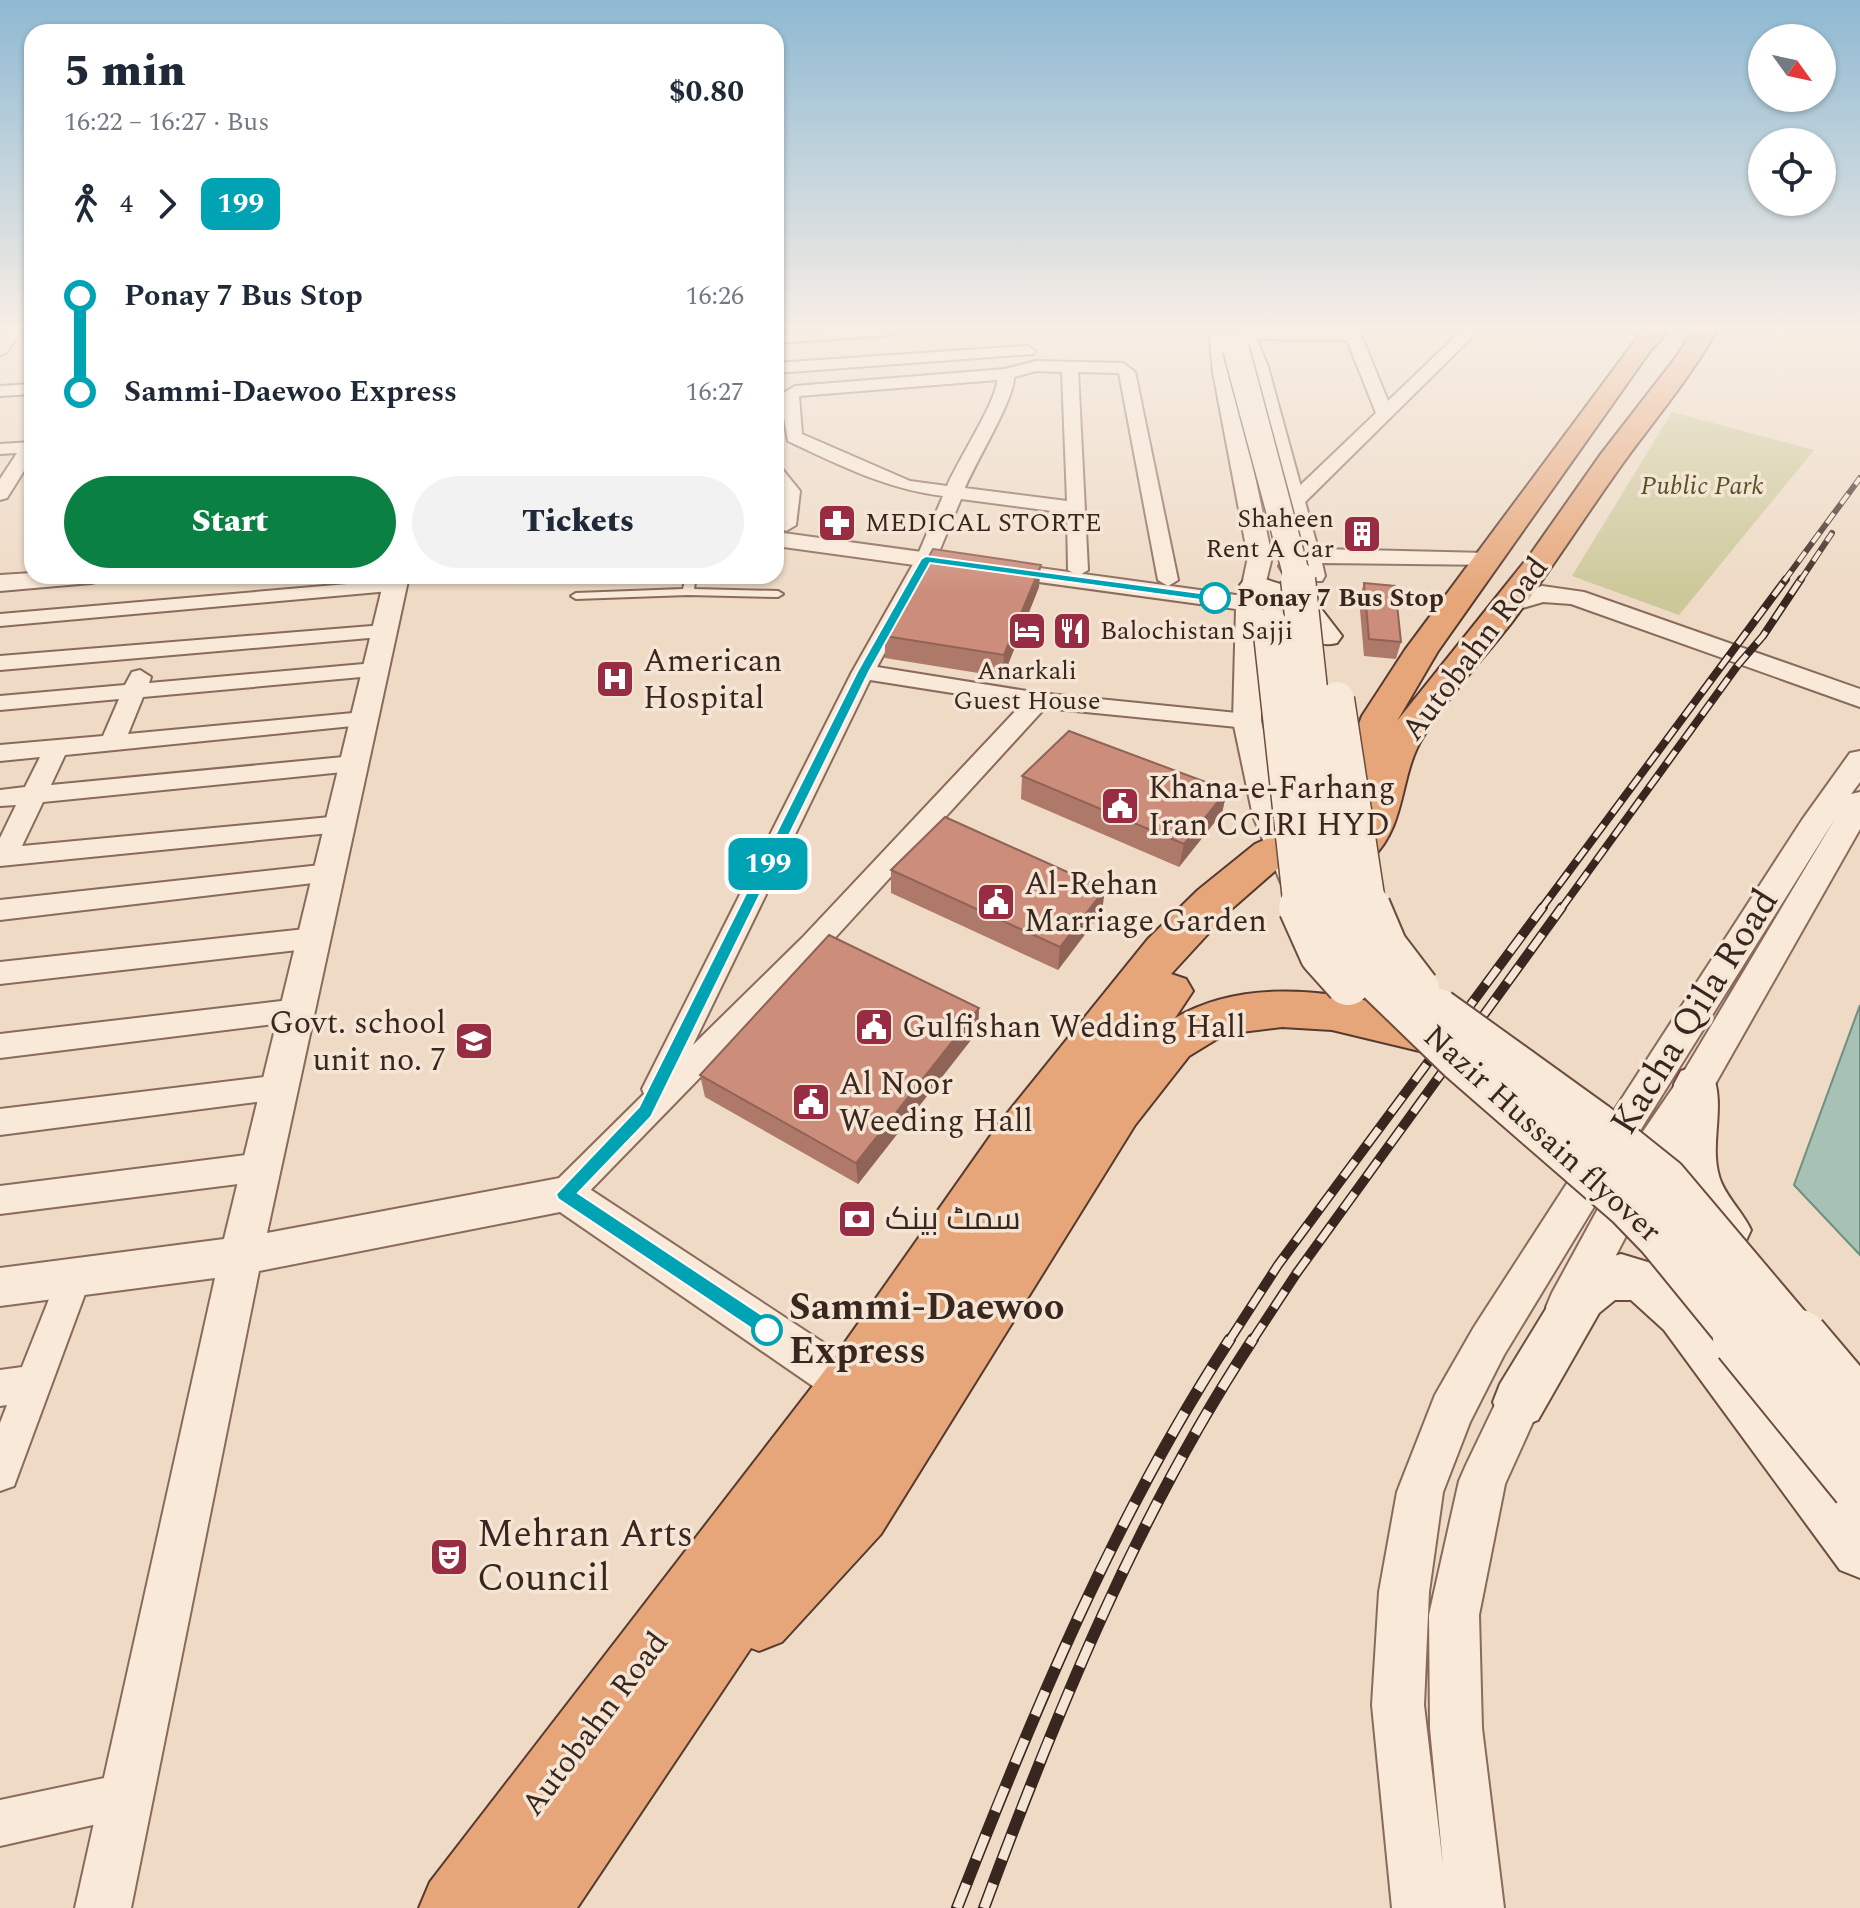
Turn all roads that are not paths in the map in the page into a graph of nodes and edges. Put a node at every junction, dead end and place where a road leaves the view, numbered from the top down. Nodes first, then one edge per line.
1 (791, 419) edge
2 (988, 419) edge
3 (1073, 419) edge
4 (1136, 419) edge
5 (1232, 419) edge
6 (1256, 419) edge
7 (1272, 419) edge
8 (1381, 419) edge
9 (1590, 419) edge
10 (1642, 419) edge
11 (24, 447) edge
12 (0, 449) edge
13 (828, 454) junction
14 (24, 458) edge
15 (788, 471) edge
16 (953, 492) junction
17 (0, 494) edge
18 (1294, 502) junction
19 (1077, 508) junction
20 (784, 513) edge
21 (784, 530) edge
22 (929, 553) junction
23 (1541, 562) junction
24 (1311, 566) junction
25 (24, 570) edge
26 (1078, 570) junction
27 (0, 572) edge
28 (1168, 580) junction
29 (1490, 580) junction
30 (24, 581) edge
31 (0, 583) edge
32 (365, 584) edge
33 (394, 584) edge
34 (690, 584) edge
35 (688, 592) junction
36 (778, 594) dead end
37 (576, 596) dead end
38 (1265, 602) junction
39 (0, 620) edge
40 (384, 631) junction
41 (1326, 636) junction
42 (151, 650) junction
43 (0, 663) edge
44 (375, 670) junction
45 (863, 672) junction
46 (1860, 683) edge
47 (133, 693) junction
48 (1860, 699) edge
49 (1039, 700) junction
50 (0, 703) edge
51 (364, 719) junction
52 (1247, 721) junction
53 (112, 743) junction
54 (56, 748) junction
55 (0, 753) edge
56 (1860, 760) edge
57 (354, 764) junction
58 (34, 795) junction
59 (0, 798) edge
60 (1860, 802) edge
61 (341, 825) junction
62 (2, 857) edge
63 (1287, 862) junction
64 (330, 873) junction
65 (0, 910) edge
66 (315, 938) junction
67 (0, 973) edge
68 (298, 1010) junction
69 (1430, 1020) junction
70 (0, 1046) edge
71 (1696, 1084) junction
72 (280, 1087) junction
73 (645, 1112) junction
74 (0, 1122) edge
75 (262, 1167) junction
76 (565, 1194) junction
77 (0, 1200) edge
78 (241, 1256) junction
79 (75, 1275) junction
80 (0, 1287) edge
81 (1860, 1384) edge
82 (849, 1385) junction
83 (16, 1386) edge
84 (1519, 1402) junction
85 (1860, 1411) edge
86 (0, 1472) edge
87 (1860, 1484) edge
88 (1860, 1550) edge
89 (627, 1775) junction
90 (128, 1795) junction
91 (0, 1823) edge
92 (103, 1908) edge
93 (456, 1908) edge
94 (533, 1908) edge
95 (1420, 1908) edge
96 (1476, 1908) edge

1 - 13 street
2 - 16 street
3 - 19 street
4 - 28 street
5 - 38 street
6 - 69 main road, Nazir Hussain flyover, bridge
7 - 18 street
8 - 18 street
9 - 29 highway, Autobahn Road
10 - 23 highway, Autobahn Road
11 - 12 street
13 - 15 street
13 - 16 street
14 - 17 street
15 - 20 street
16 - 19 street
16 - 22 street
18 - 24 street
19 - 26 street
21 - 22 street
22 - 26 street
22 - 38 street
22 - 45 street
23 - 29 highway, Autobahn Road
23 - 46 street
24 - 29 street
24 - 38 street
24 - 41 main road
25 - 27 street
26 - 28 street
28 - 38 street
29 - 48 street
29 - 63 highway, Autobahn Road
30 - 31 street
32 - 39 street
33 - 40 street
34 - 35 lane
35 - 36 lane
35 - 37 lane
38 - 41 main road
38 - 52 street
38 - 69 main road, bridge
40 - 42 street
40 - 44 street
41 - 69 main road, bridge
42 - 43 street
42 - 47 street
44 - 47 street
44 - 51 street
45 - 49 street
45 - 73 street
47 - 50 street
47 - 53 street
49 - 52 street
49 - 73 street
51 - 53 street
51 - 57 street
52 - 63 street
53 - 54 street
54 - 55 street
54 - 58 street
56 - 95 street, Kacha Qila Road
57 - 58 street
57 - 61 street
58 - 59 street
58 - 62 street
60 - 71 street, Kacha Qila Road
61 - 62 street
61 - 64 street
63 - 82 highway, Autobahn Road
63 - 89 highway, Autobahn Road
64 - 65 street
64 - 66 street
66 - 67 street
66 - 68 street
68 - 70 street
68 - 72 street
69 - 85 main road, Nazir Hussain flyover, bridge
69 - 87 main road, Nazir Hussain flyover, bridge
69 - 89 highway
71 - 81 main road
71 - 84 street, Kacha Qila Road
72 - 74 street
72 - 75 street
73 - 76 street
75 - 77 street
75 - 78 street
76 - 78 street
76 - 82 street
78 - 79 street
78 - 90 street
79 - 80 street
79 - 83 street
82 - 93 highway, Autobahn Road
83 - 86 street
84 - 88 main road
84 - 96 street, Kacha Qila Road
89 - 94 highway, Autobahn Road
90 - 91 street
90 - 92 street

